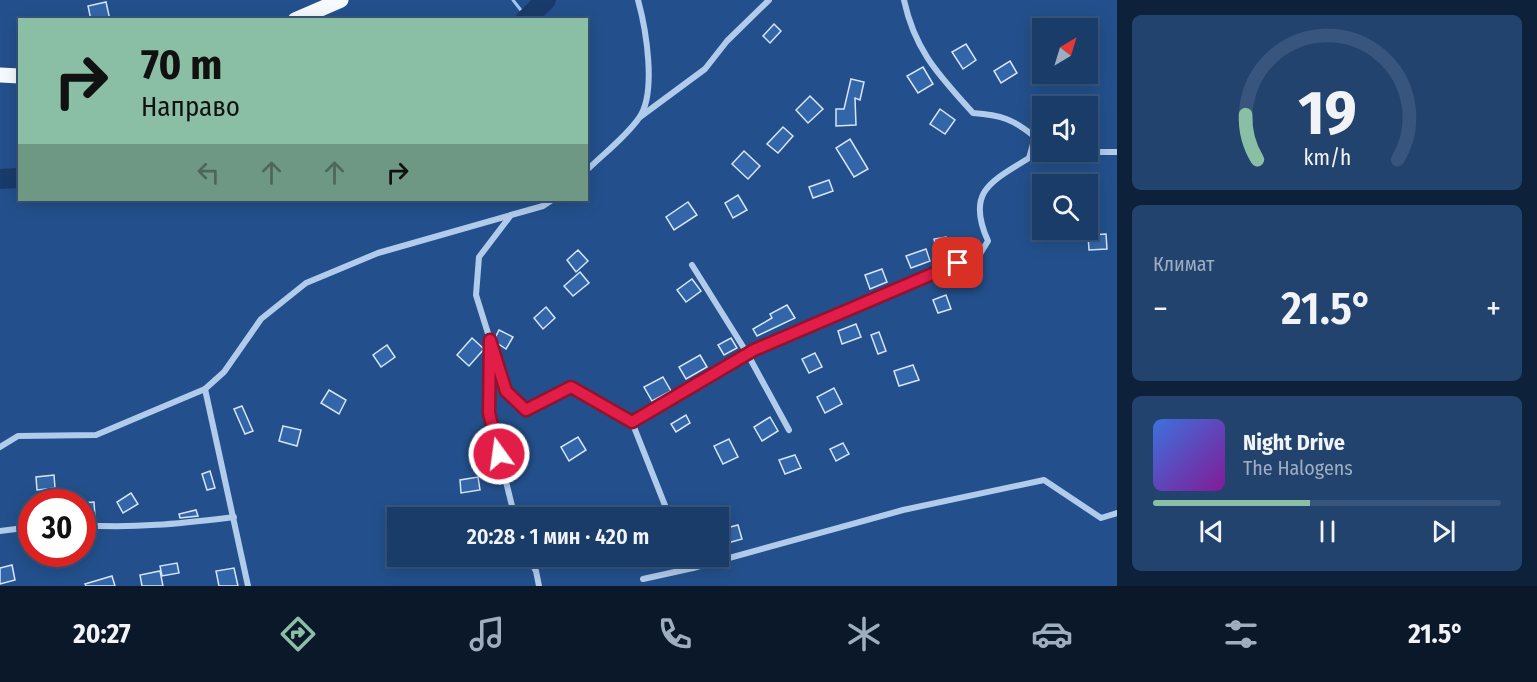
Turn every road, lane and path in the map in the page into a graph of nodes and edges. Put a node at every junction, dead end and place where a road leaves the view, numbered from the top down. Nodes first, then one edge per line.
1 (341, 0) edge
2 (769, 0) edge
3 (904, 0) edge
4 (639, 2) edge
5 (300, 18) edge
6 (0, 75) edge
7 (18, 76) edge
8 (640, 118) junction
9 (1098, 152) edge
10 (1117, 152) edge
11 (588, 169) edge
12 (550, 201) edge
13 (511, 215) junction
14 (692, 265) dead end
15 (490, 340) junction
16 (747, 353) junction
17 (205, 389) junction
18 (632, 422) junction
19 (789, 430) dead end
20 (0, 447) edge
21 (512, 507) edge
22 (666, 507) edge
23 (1117, 513) edge
24 (234, 517) junction
25 (96, 526) edge
26 (18, 529) edge
27 (0, 531) edge
28 (534, 567) edge
29 (693, 568) joint
30 (643, 579) dead end
31 (248, 586) edge
32 (539, 586) edge

1 - 5 main road
2 - 8 street
3 - 16 street
4 - 8 street
6 - 7 main road
8 - 11 street
9 - 10 street
12 - 13 street
13 - 15 street
13 - 17 street
14 - 16 street
15 - 18 street
15 - 21 street
16 - 18 street
16 - 19 street
17 - 20 street
17 - 24 street
18 - 22 street
23 - 29 street
24 - 25 street
24 - 31 street
26 - 27 street
28 - 32 street
29 - 30 street

